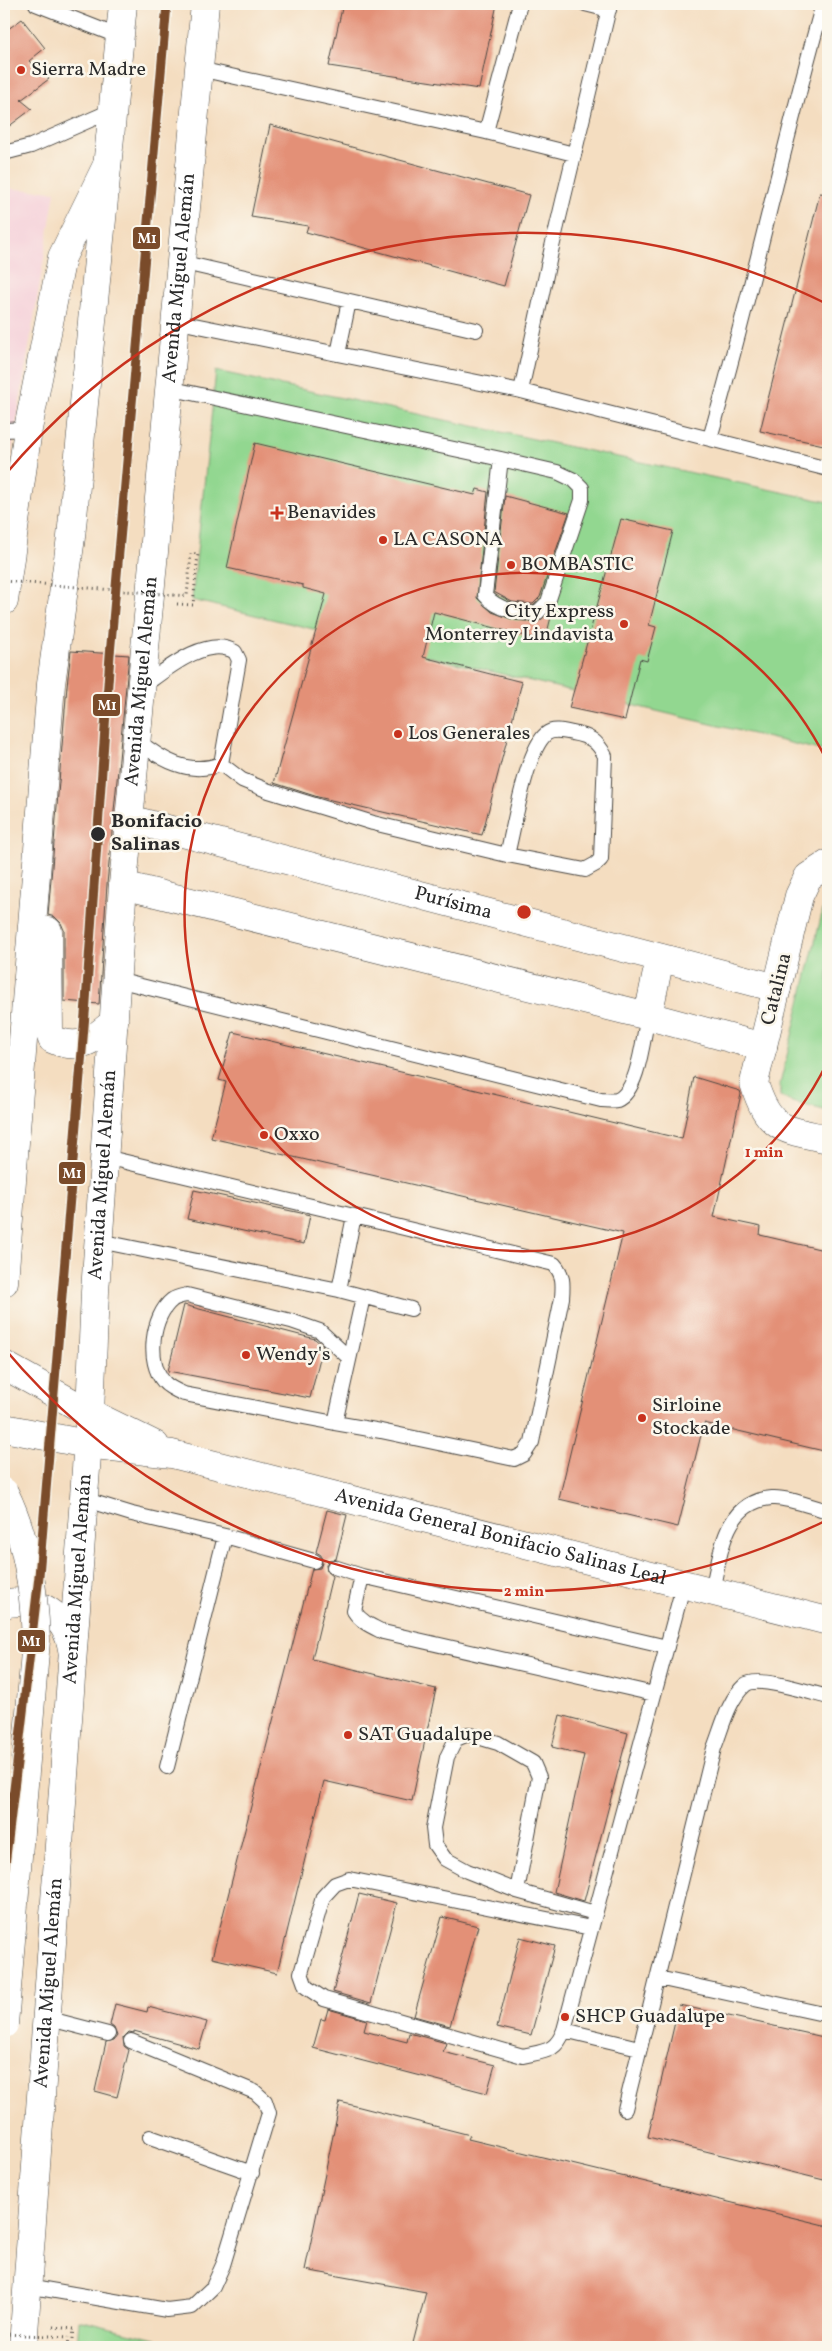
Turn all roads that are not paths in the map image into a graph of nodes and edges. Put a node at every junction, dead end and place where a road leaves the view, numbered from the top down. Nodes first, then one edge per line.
1 (36, 4) edge
2 (123, 4) edge
3 (204, 4) edge
4 (520, 4) edge
5 (584, 4) edge
6 (823, 4) edge
7 (609, 7) edge
8 (120, 37) junction
9 (199, 69) junction
10 (113, 110) junction
11 (486, 132) junction
12 (4, 153) edge
13 (574, 154) junction
14 (109, 162) junction
15 (180, 262) junction
16 (349, 301) junction
17 (174, 321) junction
18 (476, 330) dead end
19 (338, 354) junction
20 (168, 388) junction
21 (521, 391) junction
22 (16, 430) edge
23 (710, 438) junction
24 (501, 458) junction
25 (828, 469) edge
26 (4, 601) edge
27 (51, 684) junction
28 (141, 688) junction
29 (136, 740) junction
30 (221, 764) junction
31 (129, 819) junction
32 (507, 855) junction
33 (827, 864) edge
34 (123, 885) junction
35 (660, 958) junction
36 (117, 980) junction
37 (778, 988) junction
38 (648, 1016) junction
39 (114, 1022) junction
40 (763, 1047) junction
41 (828, 1139) edge
42 (105, 1157) junction
43 (354, 1216) junction
44 (99, 1240) junction
45 (4, 1282) edge
46 (338, 1290) junction
47 (363, 1297) junction
48 (411, 1309) dead end
49 (349, 1358) junction
50 (4, 1366) edge
51 (90, 1414) junction
52 (335, 1424) junction
53 (4, 1428) edge
54 (87, 1444) junction
55 (172, 1454) junction
56 (4, 1492) edge
57 (83, 1499) junction
58 (828, 1511) edge
59 (225, 1536) junction
60 (314, 1561) dead end
61 (334, 1567) dead end
62 (362, 1576) junction
63 (684, 1583) junction
64 (712, 1590) junction
65 (4, 1604) edge
66 (828, 1621) edge
67 (667, 1647) junction
68 (72, 1660) junction
69 (654, 1694) junction
70 (828, 1697) edge
71 (167, 1767) dead end
72 (516, 1891) junction
73 (595, 1913) junction
74 (591, 1928) junction
75 (658, 1978) junction
76 (828, 2015) edge
77 (46, 2018) junction
78 (4, 2024) edge
79 (564, 2030) junction
80 (108, 2034) dead end
81 (131, 2042) dead end
82 (639, 2048) junction
83 (625, 2108) dead end
84 (150, 2137) dead end
85 (252, 2173) junction
86 (27, 2286) junction
87 (23, 2347) edge

1 - 8 lane
2 - 8 main road
3 - 9 main road, Avenida Miguel Alemán
4 - 11 lane
5 - 7 lane
6 - 23 lane
7 - 13 lane
8 - 10 main road
9 - 11 lane
9 - 15 main road, Avenida Miguel Alemán
10 - 12 lane
10 - 14 main road
11 - 13 lane
13 - 21 lane
14 - 22 main road
14 - 27 main road
15 - 16 lane
15 - 17 main road, Avenida Miguel Alemán
16 - 18 lane
16 - 19 lane
17 - 19 lane
17 - 20 main road, Avenida Miguel Alemán
19 - 21 lane
20 - 24 lane
20 - 28 main road, Avenida Miguel Alemán
21 - 23 lane
22 - 26 main road
23 - 25 lane
24 - 24 lane
27 - 39 main road
27 - 45 main road
28 - 29 main road, Avenida Miguel Alemán
28 - 30 lane
29 - 30 lane
29 - 31 main road, Avenida Miguel Alemán
30 - 32 lane
31 - 34 main road, Avenida Miguel Alemán
31 - 35 main road, Purísima
32 - 32 lane
33 - 37 main road, Catalina
34 - 36 main road, Avenida Miguel Alemán
34 - 38 main road
35 - 37 main road, Purísima
35 - 38 main road
36 - 38 lane
36 - 39 main road, Avenida Miguel Alemán
37 - 40 main road, Catalina
38 - 40 main road
39 - 42 main road, Avenida Miguel Alemán
40 - 41 main road, Catalina
42 - 43 lane
42 - 44 main road, Avenida Miguel Alemán
43 - 46 lane
43 - 52 lane
44 - 46 lane
44 - 51 main road, Avenida Miguel Alemán
46 - 47 lane
47 - 48 lane
47 - 49 lane
49 - 52 lane
49 - 52 lane
50 - 51 main road, Avenida General Bonifacio Salinas Leal
51 - 54 main road, Avenida Miguel Alemán
51 - 55 main road, Avenida General Bonifacio Salinas Leal
53 - 54 main road, Avenida General Bonifacio Salinas Leal
54 - 55 main road, Avenida General Bonifacio Salinas Leal
54 - 57 main road, Avenida Miguel Alemán
55 - 63 main road, Avenida General Bonifacio Salinas Leal
56 - 78 main road, bridge
57 - 59 lane
57 - 68 main road, Avenida Miguel Alemán
58 - 64 lane
59 - 60 lane
59 - 71 lane
61 - 62 lane
62 - 67 lane
62 - 69 lane
63 - 64 main road, Avenida General Bonifacio Salinas Leal
63 - 67 lane
64 - 66 main road, Avenida General Bonifacio Salinas Leal
65 - 68 main road
67 - 69 lane
68 - 77 main road, Avenida Miguel Alemán
69 - 73 lane
70 - 75 lane
72 - 72 lane
72 - 73 lane
73 - 74 lane
74 - 79 lane
74 - 79 lane
75 - 76 lane
75 - 82 lane
77 - 80 lane
77 - 86 main road, Avenida Miguel Alemán
79 - 82 lane
81 - 85 lane
82 - 83 lane
84 - 85 lane
85 - 86 lane
86 - 87 main road, Avenida Miguel Alemán

